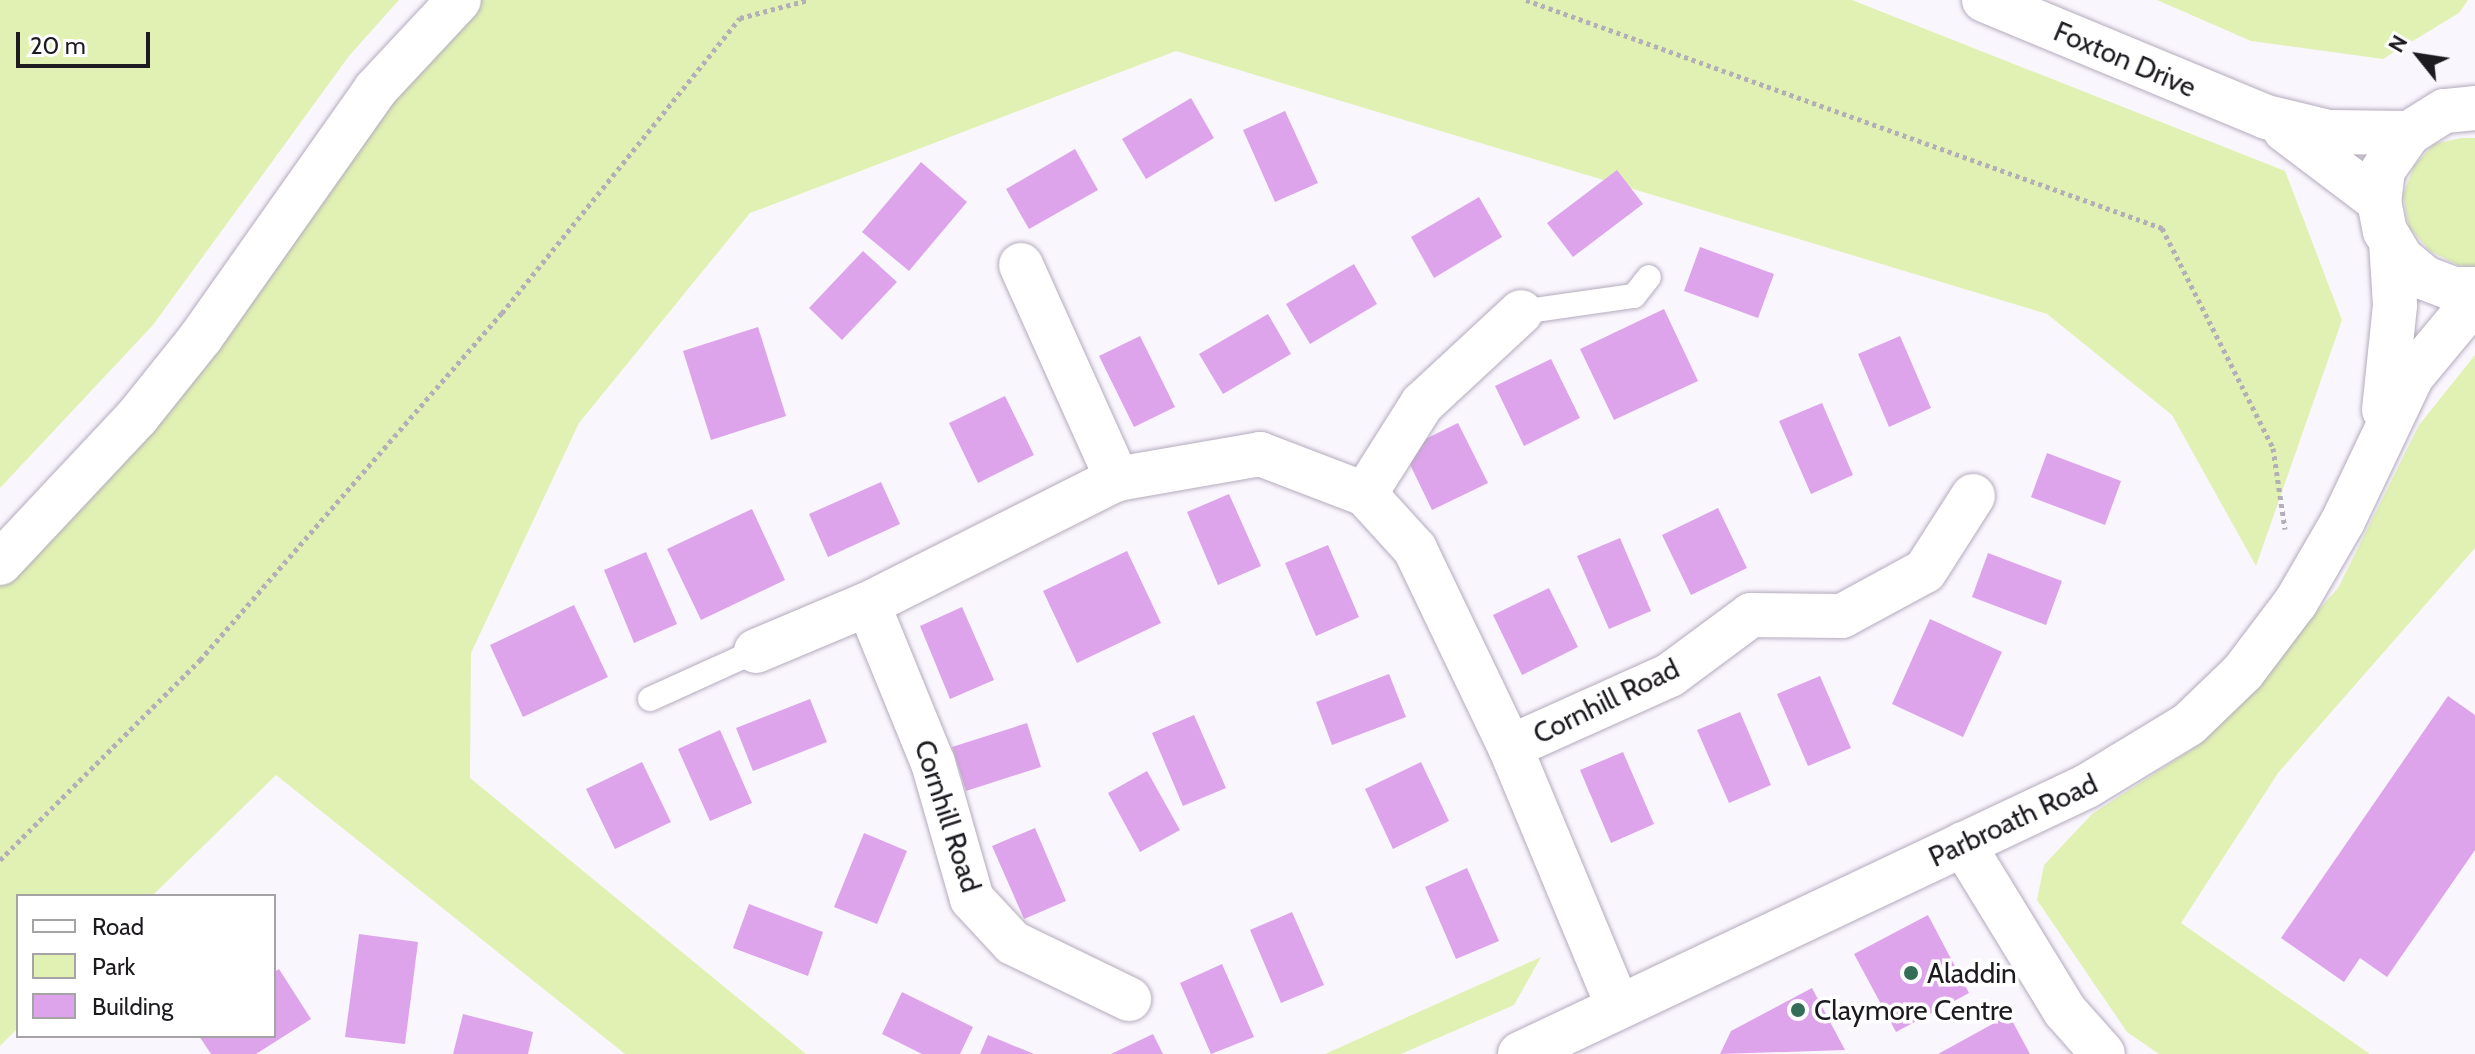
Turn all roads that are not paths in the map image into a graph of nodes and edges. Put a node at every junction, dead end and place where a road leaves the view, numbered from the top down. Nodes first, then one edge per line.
1 (459, 0) edge
2 (1984, 0) edge
3 (2451, 110) edge
4 (2266, 117) junction
5 (2379, 201) junction
6 (2391, 242) junction
7 (1021, 265) dead end
8 (1649, 277) dead end
9 (2475, 289) edge
10 (2475, 300) edge
11 (1521, 312) joint
12 (2380, 440) junction
13 (1117, 479) junction
14 (1365, 494) junction
15 (1973, 496) dead end
16 (0, 563) edge
17 (868, 604) junction
18 (756, 651) joint
19 (650, 699) dead end
20 (1510, 747) junction
21 (1963, 844) junction
22 (1129, 999) dead end
23 (1618, 1007) junction
24 (1520, 1054) edge
25 (2103, 1054) edge

1 - 16 street
2 - 4 street, Foxton Drive
3 - 4 street, Foxton Drive
3 - 5 street, Foxton Drive
4 - 5 street, Foxton Drive
5 - 6 street, Foxton Drive
6 - 9 street, Foxton Drive
6 - 12 street, Parbroath Road
7 - 13 street
8 - 11 lane
10 - 12 street, Parbroath Road
11 - 14 street
12 - 21 street, Parbroath Road
13 - 14 street, Cornhill Road
13 - 17 street, Cornhill Road
14 - 20 street, Cornhill Road
15 - 20 street, Cornhill Road
17 - 18 street, Cornhill Road
17 - 22 street, Cornhill Road
18 - 19 lane
20 - 23 street, Cornhill Road
21 - 23 street, Parbroath Road
21 - 25 street
23 - 24 street, Parbroath Road

